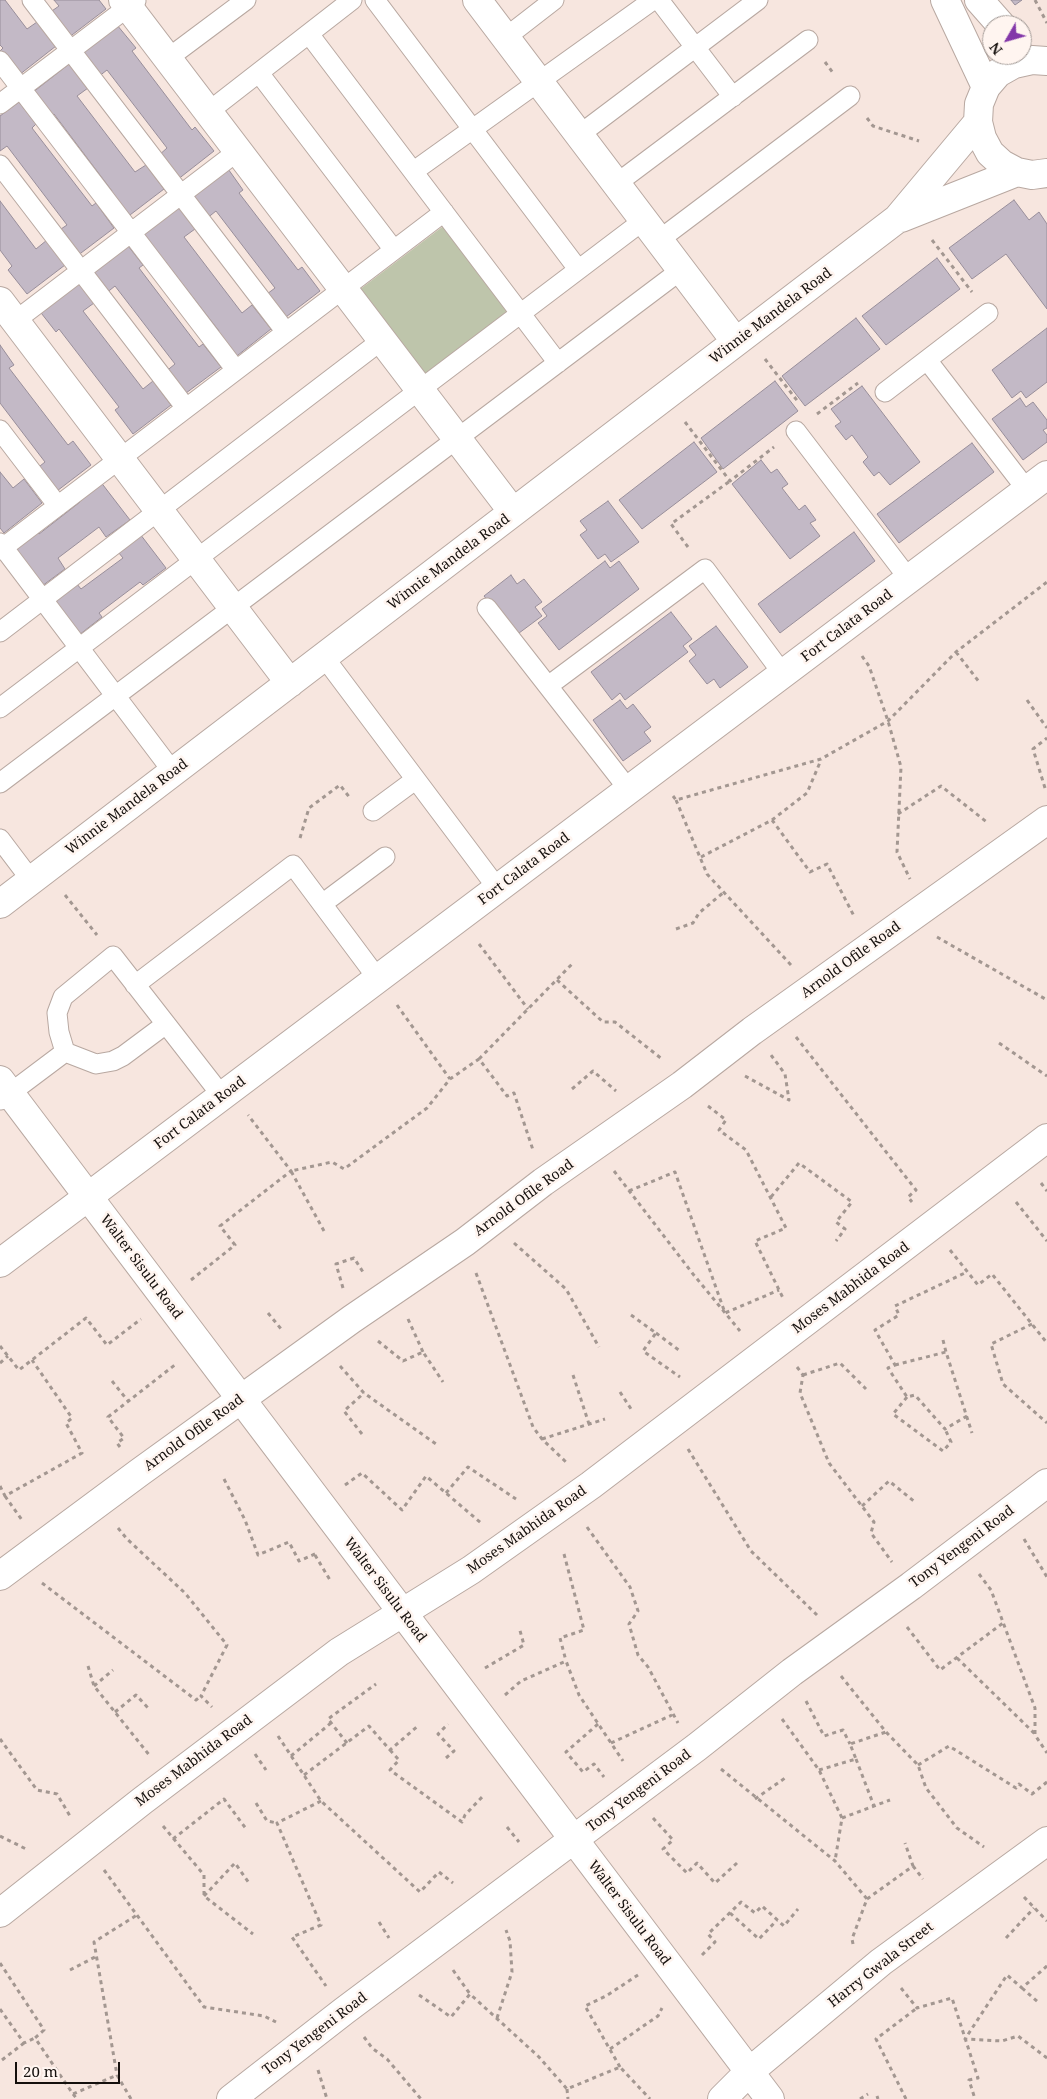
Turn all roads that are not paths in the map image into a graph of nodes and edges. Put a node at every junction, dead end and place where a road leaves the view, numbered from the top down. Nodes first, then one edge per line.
1 (32, 0) edge
2 (246, 0) edge
3 (352, 0) edge
4 (375, 0) edge
5 (477, 0) edge
6 (554, 0) edge
7 (653, 0) edge
8 (659, 0) edge
9 (758, 0) edge
10 (945, 0) edge
11 (979, 0) edge
12 (130, 2) edge
13 (992, 15) edge
14 (309, 34) junction
15 (506, 38) junction
16 (808, 40) dead end
17 (696, 47) junction
18 (71, 51) junction
19 (1034, 57) edge
20 (167, 59) junction
21 (0, 61) edge
22 (259, 73) junction
23 (539, 82) junction
24 (986, 87) junction
25 (21, 89) junction
26 (850, 96) dead end
27 (733, 97) junction
28 (0, 104) edge
29 (208, 112) junction
30 (978, 122) junction
31 (472, 129) junction
32 (579, 134) junction
33 (238, 151) junction
34 (0, 165) edge
35 (414, 171) junction
36 (1036, 177) edge
37 (616, 184) junction
38 (181, 195) junction
39 (444, 212) junction
40 (897, 219) junction
41 (651, 230) junction
42 (131, 232) junction
43 (394, 250) junction
44 (578, 269) junction
45 (681, 270) junction
46 (81, 271) junction
47 (343, 289) junction
48 (7, 311) edge
49 (521, 313) junction
50 (988, 313) road end
51 (286, 332) junction
52 (741, 338) junction
53 (382, 340) junction
54 (928, 360) junction
55 (558, 363) junction
56 (236, 370) junction
57 (420, 390) junction
58 (885, 392) dead end
59 (186, 408) junction
60 (0, 430) edge
61 (796, 431) road end
62 (457, 438) junction
63 (120, 459) junction
64 (1037, 482) edge
65 (58, 506) junction
66 (159, 511) junction
67 (513, 512) junction
68 (1, 547) edge
69 (196, 560) junction
70 (909, 579) junction
71 (42, 599) junction
72 (232, 608) junction
73 (487, 608) dead end
74 (0, 632) edge
75 (80, 648) junction
76 (324, 657) junction
77 (783, 674) junction
78 (290, 683) junction
79 (548, 686) junction
80 (116, 696) junction
81 (0, 708) edge
82 (173, 772) junction
83 (415, 780) junction
84 (0, 783) edge
85 (629, 790) junction
86 (373, 811) road end
87 (1047, 820) edge
88 (0, 839) edge
89 (385, 857) dead end
90 (38, 875) junction
91 (498, 889) junction
92 (0, 904) edge
93 (322, 904) junction
94 (378, 979) junction
95 (135, 985) junction
96 (166, 1024) junction
97 (65, 1052) junction
98 (3, 1092) edge
99 (222, 1096) junction
100 (1047, 1138) edge
101 (88, 1197) junction
102 (0, 1263) edge
103 (241, 1400) junction
104 (1047, 1483) edge
105 (0, 1576) edge
106 (402, 1612) junction
107 (574, 1840) junction
108 (1047, 1841) edge
109 (0, 1913) edge
110 (749, 2072) junction
111 (231, 2099) edge
112 (722, 2099) edge
113 (770, 2099) edge

1 - 18 lane
2 - 20 lane
3 - 14 lane
4 - 31 lane
5 - 15 street
6 - 15 lane
7 - 23 lane
8 - 17 lane
9 - 17 lane
10 - 24 street
11 - 13 street
12 - 18 lane
12 - 20 street
14 - 22 lane
14 - 35 lane
15 - 23 street
16 - 27 lane
17 - 27 lane
17 - 32 lane
18 - 25 lane
18 - 38 lane
19 - 24 street
20 - 29 street
21 - 25 lane
22 - 29 lane
22 - 43 lane
23 - 31 lane
23 - 32 street
24 - 30 street
25 - 28 lane
25 - 42 lane
26 - 41 lane
27 - 37 lane
29 - 33 street
30 - 36 street
30 - 40 street, Winnie Mandela Road
31 - 35 lane
31 - 44 lane
32 - 37 street
33 - 38 lane
33 - 47 street
34 - 46 lane
35 - 39 lane
36 - 40 street, Winnie Mandela Road
37 - 41 street
38 - 42 lane
38 - 51 lane
39 - 43 lane
39 - 49 lane
40 - 52 street, Winnie Mandela Road
41 - 44 lane
41 - 45 street
42 - 46 lane
42 - 56 lane
43 - 47 lane
44 - 49 lane
45 - 52 street
45 - 55 lane
46 - 48 lane
46 - 59 lane
47 - 51 lane
47 - 53 street
48 - 63 street
49 - 55 lane
49 - 57 lane
50 - 54 lane
51 - 56 lane
52 - 67 street, Winnie Mandela Road
53 - 57 street
53 - 66 lane
54 - 58 lane
54 - 64 lane
55 - 62 lane
56 - 59 lane
57 - 62 street
57 - 69 lane
59 - 63 lane
60 - 65 lane
61 - 70 lane
62 - 67 street
62 - 72 lane
63 - 65 lane
63 - 66 street
64 - 70 street, Fort Calata Road
65 - 68 lane
66 - 69 street
66 - 71 lane
67 - 76 street, Winnie Mandela Road
68 - 71 lane
69 - 72 street
69 - 75 lane
70 - 77 street, Fort Calata Road
71 - 74 lane
71 - 75 lane
72 - 78 street
72 - 80 lane
73 - 79 lane
75 - 80 lane
75 - 81 lane
76 - 78 street, Winnie Mandela Road
76 - 83 lane
77 - 79 lane
77 - 85 street, Fort Calata Road
78 - 82 street, Winnie Mandela Road
79 - 85 lane
80 - 82 lane
80 - 84 lane
82 - 90 street, Winnie Mandela Road
83 - 86 lane
83 - 91 lane
85 - 91 street, Fort Calata Road
87 - 103 street, Arnold Ofile Road
88 - 90 lane
89 - 93 lane
90 - 92 street, Winnie Mandela Road
91 - 94 street, Fort Calata Road
93 - 94 lane
93 - 95 lane
94 - 99 street, Fort Calata Road
95 - 96 lane
95 - 97 lane
96 - 97 lane
96 - 99 lane
97 - 98 lane
98 - 101 street, Walter Sisulu Road
99 - 101 street, Fort Calata Road
100 - 106 street, Moses Mabhida Road
101 - 102 street, Fort Calata Road
101 - 103 street, Walter Sisulu Road
103 - 105 street, Arnold Ofile Road
103 - 106 street, Walter Sisulu Road
104 - 107 street, Tony Yengeni Road
106 - 107 street, Walter Sisulu Road
106 - 109 street, Moses Mabhida Road
107 - 110 street, Walter Sisulu Road
107 - 111 street, Tony Yengeni Road
108 - 110 street, Harry Gwala Street
110 - 112 street, Harry Gwala Street
110 - 113 street, Walter Sisulu Road

